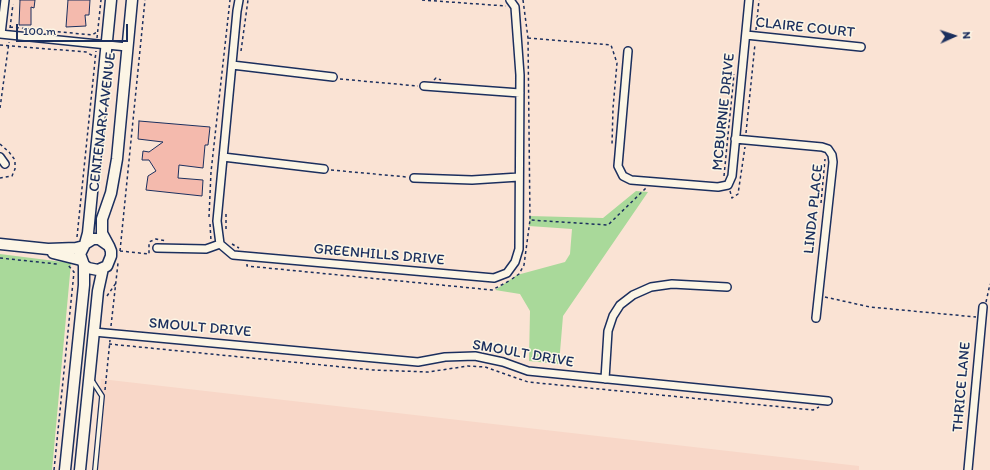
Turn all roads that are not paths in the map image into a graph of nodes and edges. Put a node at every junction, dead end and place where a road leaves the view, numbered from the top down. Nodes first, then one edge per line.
1 (4, 0) edge
2 (111, 0) edge
3 (132, 0) edge
4 (240, 0) edge
5 (749, 0) edge
6 (511, 2) edge
7 (1, 34) edge
8 (746, 35) junction
9 (107, 45) junction
10 (127, 47) junction
11 (861, 47) dead end
12 (628, 51) dead end
13 (232, 65) junction
14 (334, 77) road end
15 (424, 86) road end
16 (520, 92) junction
17 (735, 139) junction
18 (0, 157) edge
19 (223, 157) junction
20 (5, 164) dead end
21 (324, 169) road end
22 (519, 174) junction
23 (414, 178) road end
24 (82, 243) junction
25 (0, 244) edge
26 (220, 244) junction
27 (109, 246) junction
28 (38, 248) junction
29 (157, 248) dead end
30 (83, 262) junction
31 (104, 268) junction
32 (727, 287) dead end
33 (983, 307) road end
34 (816, 318) dead end
35 (78, 329) junction
36 (94, 332) junction
37 (90, 376) junction
38 (605, 379) junction
39 (828, 401) road end
40 (65, 470) edge
41 (80, 470) edge
42 (95, 470) edge
43 (968, 470) edge

1 - 7 street
2 - 9 street, CENTENARY AVENUE
3 - 10 street, CENTENARY AVENUE
4 - 13 street
5 - 8 street, MCBURNIE DRIVE
6 - 16 street, GREENHILLS DRIVE
7 - 9 street
8 - 11 street, CLAIRE COURT
8 - 17 street, MCBURNIE DRIVE
9 - 10 street
9 - 24 street, CENTENARY AVENUE
10 - 27 street, CENTENARY AVENUE
12 - 17 street, MCBURNIE DRIVE
13 - 14 street
13 - 19 street
15 - 16 street
16 - 22 street, GREENHILLS DRIVE
17 - 34 street, LINDA PLACE
18 - 20 street
19 - 21 street
19 - 26 street
22 - 23 street
22 - 26 street, GREENHILLS DRIVE
24 - 27 street
24 - 28 street
24 - 30 street
25 - 28 street
26 - 29 street
27 - 31 street
28 - 30 street
30 - 31 street
30 - 35 street
31 - 36 street
32 - 38 street
33 - 43 street, THRICE LANE
35 - 36 street
35 - 40 street
36 - 37 street
36 - 38 street, SMOULT DRIVE
37 - 41 street
37 - 42 lane
38 - 39 street, SMOULT DRIVE

